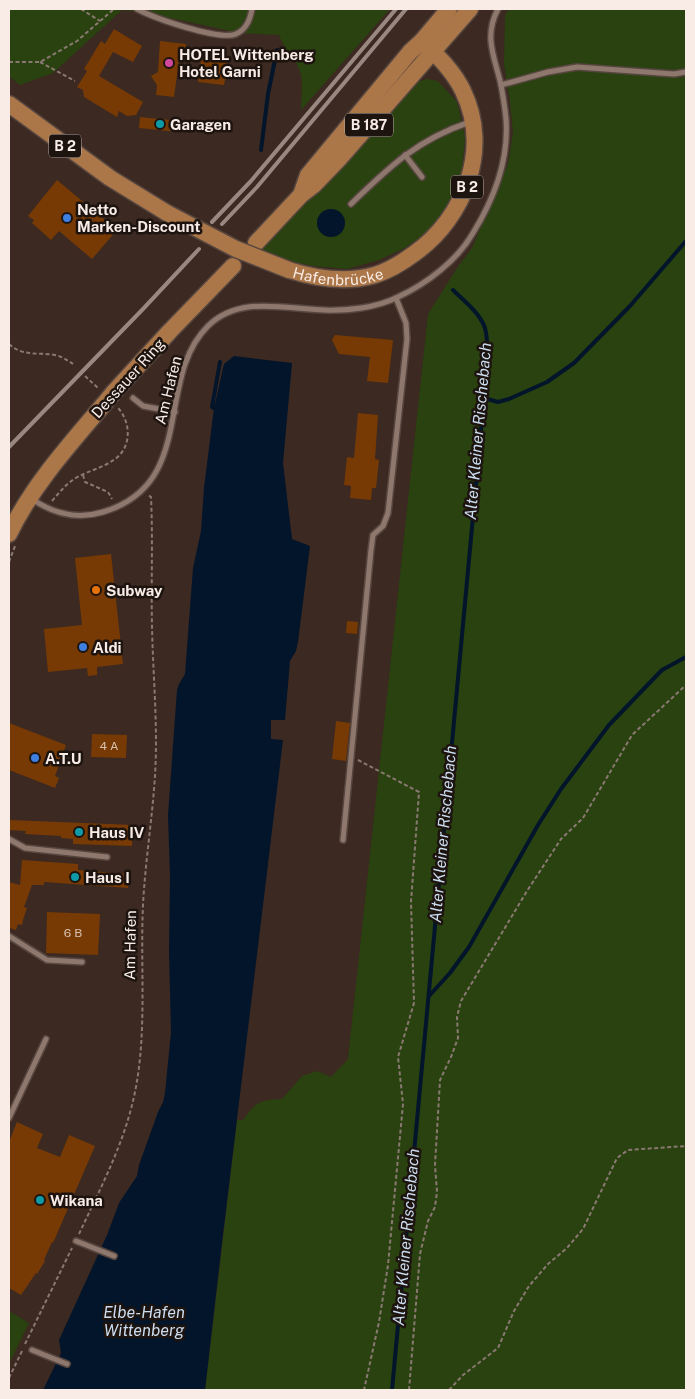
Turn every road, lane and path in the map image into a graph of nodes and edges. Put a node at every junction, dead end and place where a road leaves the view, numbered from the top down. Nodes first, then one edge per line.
1 (80, 9) edge
2 (114, 9) edge
3 (137, 9) edge
4 (252, 9) edge
5 (449, 9) edge
6 (470, 9) edge
7 (498, 9) edge
8 (100, 21) junction
9 (428, 46) junction
10 (9, 62) edge
11 (40, 62) junction
12 (686, 72) edge
13 (75, 81) dead end
14 (501, 86) junction
15 (9, 104) edge
16 (472, 121) junction
17 (405, 156) junction
18 (422, 177) dead end
19 (351, 204) dead end
20 (256, 242) dead end
21 (233, 266) dead end
22 (396, 298) junction
23 (9, 344) edge
24 (73, 364) dead end
25 (85, 376) dead end
26 (108, 398) junction
27 (133, 398) dead end
28 (175, 412) junction
29 (82, 475) junction
30 (143, 489) junction
31 (30, 498) junction
32 (48, 506) dead end
33 (116, 509) junction
34 (9, 534) edge
35 (686, 685) edge
36 (351, 757) junction
37 (9, 839) edge
38 (343, 840) dead end
39 (107, 857) dead end
40 (9, 936) edge
41 (82, 962) dead end
42 (46, 1038) dead end
43 (9, 1118) edge
44 (686, 1146) edge
45 (76, 1241) junction
46 (114, 1256) dead end
47 (32, 1350) dead end
48 (67, 1364) dead end
49 (9, 1378) edge
50 (364, 1390) edge
51 (409, 1390) edge
52 (449, 1390) edge

1 - 8 path
2 - 8 path
3 - 4 lane
5 - 9 main road
6 - 9 main road
7 - 14 lane, Am Hafen
8 - 11 path
9 - 16 main road, Hafenbrücke / B 2
9 - 20 main road, B 187
10 - 11 path
11 - 13 path
12 - 14 lane
14 - 22 lane, Am Hafen
15 - 16 main road, Hafenbrücke / B 2, bridge
16 - 17 lane
17 - 18 lane
17 - 19 lane
21 - 26 main road, Dessauer Ring
22 - 28 lane, Am Hafen
22 - 36 lane
23 - 24 path
25 - 26 path
26 - 29 path
26 - 31 main road, Dessauer Ring
27 - 28 lane
28 - 30 lane, Am Hafen
29 - 32 path
29 - 33 path
30 - 33 lane, Am Hafen
30 - 45 path, Am Hafen
31 - 33 lane, Am Hafen
31 - 34 main road, Dessauer Ring
35 - 51 path
36 - 38 lane
36 - 50 path
37 - 39 lane
40 - 41 lane
42 - 43 lane
44 - 52 path
45 - 46 lane
45 - 49 path, Am Hafen
47 - 48 lane

